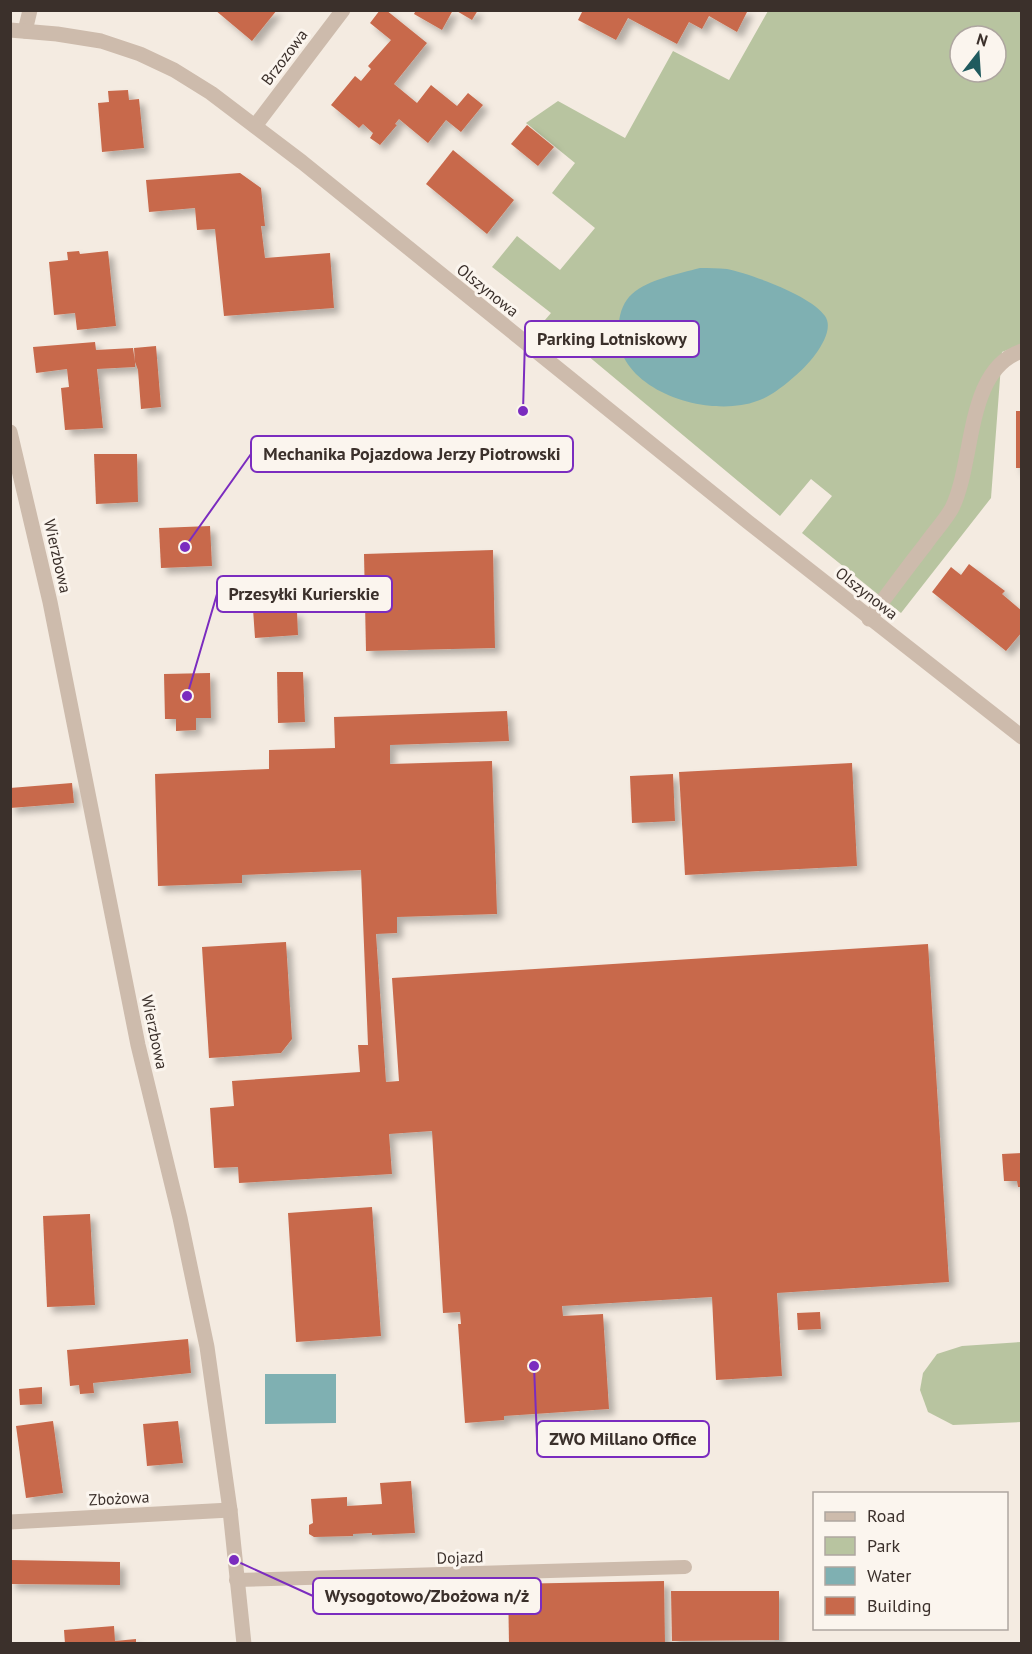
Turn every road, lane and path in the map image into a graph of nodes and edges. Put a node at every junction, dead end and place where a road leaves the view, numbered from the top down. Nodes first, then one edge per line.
1 (30, 10) edge
2 (343, 10) edge
3 (18, 30) edge
4 (255, 126) junction
5 (1022, 351) edge
6 (10, 432) edge
7 (869, 619) junction
8 (1022, 737) edge
9 (230, 1510) junction
10 (10, 1522) edge
11 (685, 1567) dead end
12 (236, 1580) junction
13 (244, 1644) edge

1 - 3 street
2 - 4 street, Brzozowa
3 - 4 street, Olszynowa
4 - 7 street, Olszynowa
5 - 7 street
6 - 9 street, Wierzbowa
7 - 8 street, Olszynowa
9 - 10 street, Zbożowa
9 - 12 street, Wierzbowa
11 - 12 lane, Dojazd
12 - 13 street, Wierzbowa

